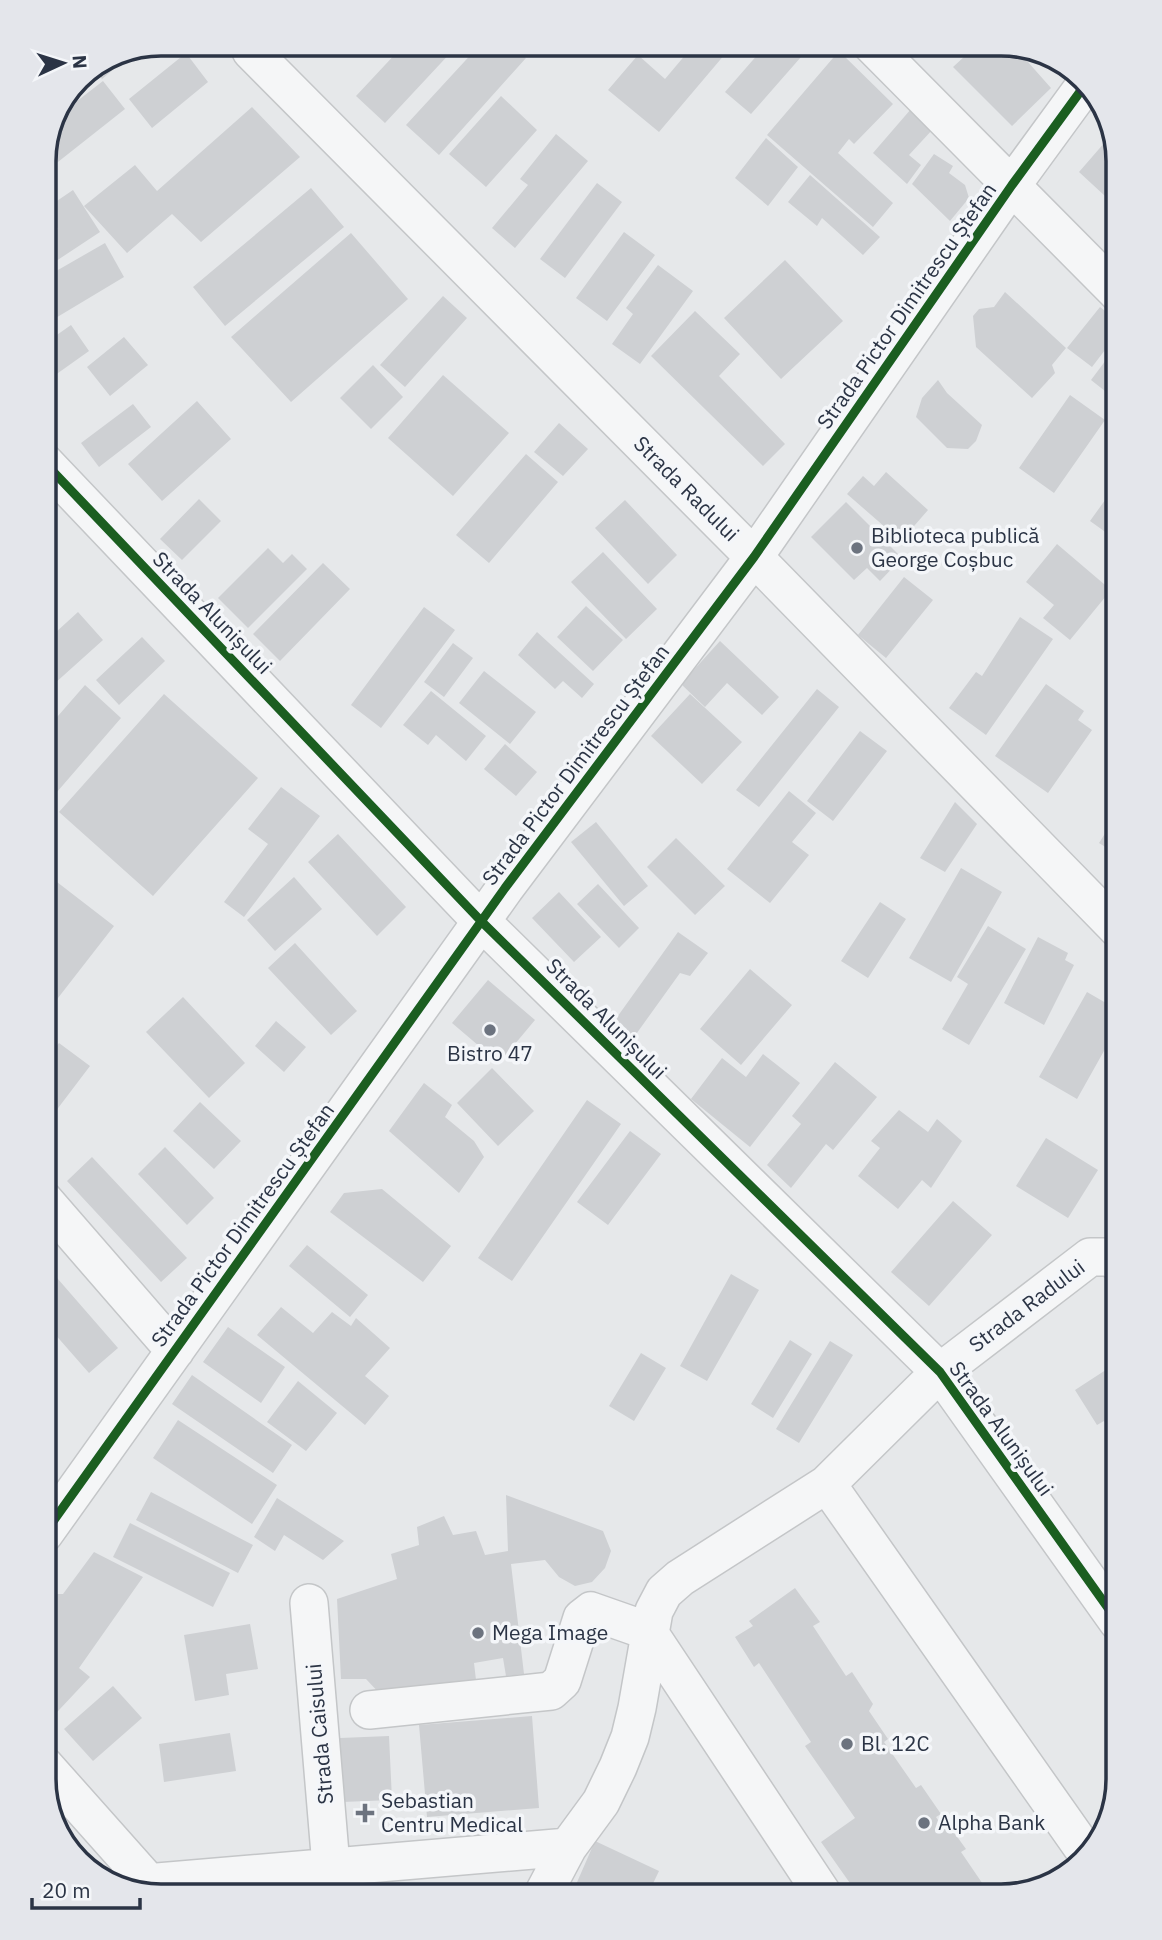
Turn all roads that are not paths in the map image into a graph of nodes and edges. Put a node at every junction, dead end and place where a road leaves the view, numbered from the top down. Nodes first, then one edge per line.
1 (256, 56) edge
2 (883, 56) edge
3 (1080, 92) edge
4 (1012, 185) junction
5 (1106, 280) edge
6 (56, 475) edge
7 (754, 557) junction
8 (1106, 917) edge
9 (481, 921) junction
10 (56, 1214) edge
11 (1106, 1257) edge
12 (175, 1350) junction
13 (940, 1372) junction
14 (827, 1484) junction
15 (56, 1517) edge
16 (309, 1603) dead end
17 (1106, 1605) edge
18 (648, 1631) junction
19 (369, 1710) dead end
20 (56, 1782) edge
21 (1081, 1846) edge
22 (568, 1847) junction
23 (331, 1866) junction
24 (131, 1879) edge
25 (147, 1883) edge
26 (548, 1884) edge
27 (816, 1884) edge

1 - 7 street, Strada Radului
2 - 4 street
3 - 4 street, Strada Pictor Dimitrescu Ștefan
4 - 5 street
4 - 7 street, Strada Pictor Dimitrescu Ștefan
6 - 9 street, Strada Alunișului
7 - 8 street, Strada Radului
7 - 9 street, Strada Pictor Dimitrescu Ștefan
9 - 12 street, Strada Pictor Dimitrescu Ștefan
9 - 13 street, Strada Alunișului
10 - 12 street
11 - 13 street, Strada Radului
12 - 15 street, Strada Pictor Dimitrescu Ștefan
13 - 14 street, Strada Alunișului
13 - 17 street, Strada Alunișului
14 - 18 street, Strada Alunișului
14 - 21 street
16 - 23 street, Strada Caisului
18 - 19 street
18 - 22 street, Strada Alunișului
18 - 27 street
20 - 24 street
22 - 23 street
22 - 26 street, Strada Alunișului
23 - 25 street

